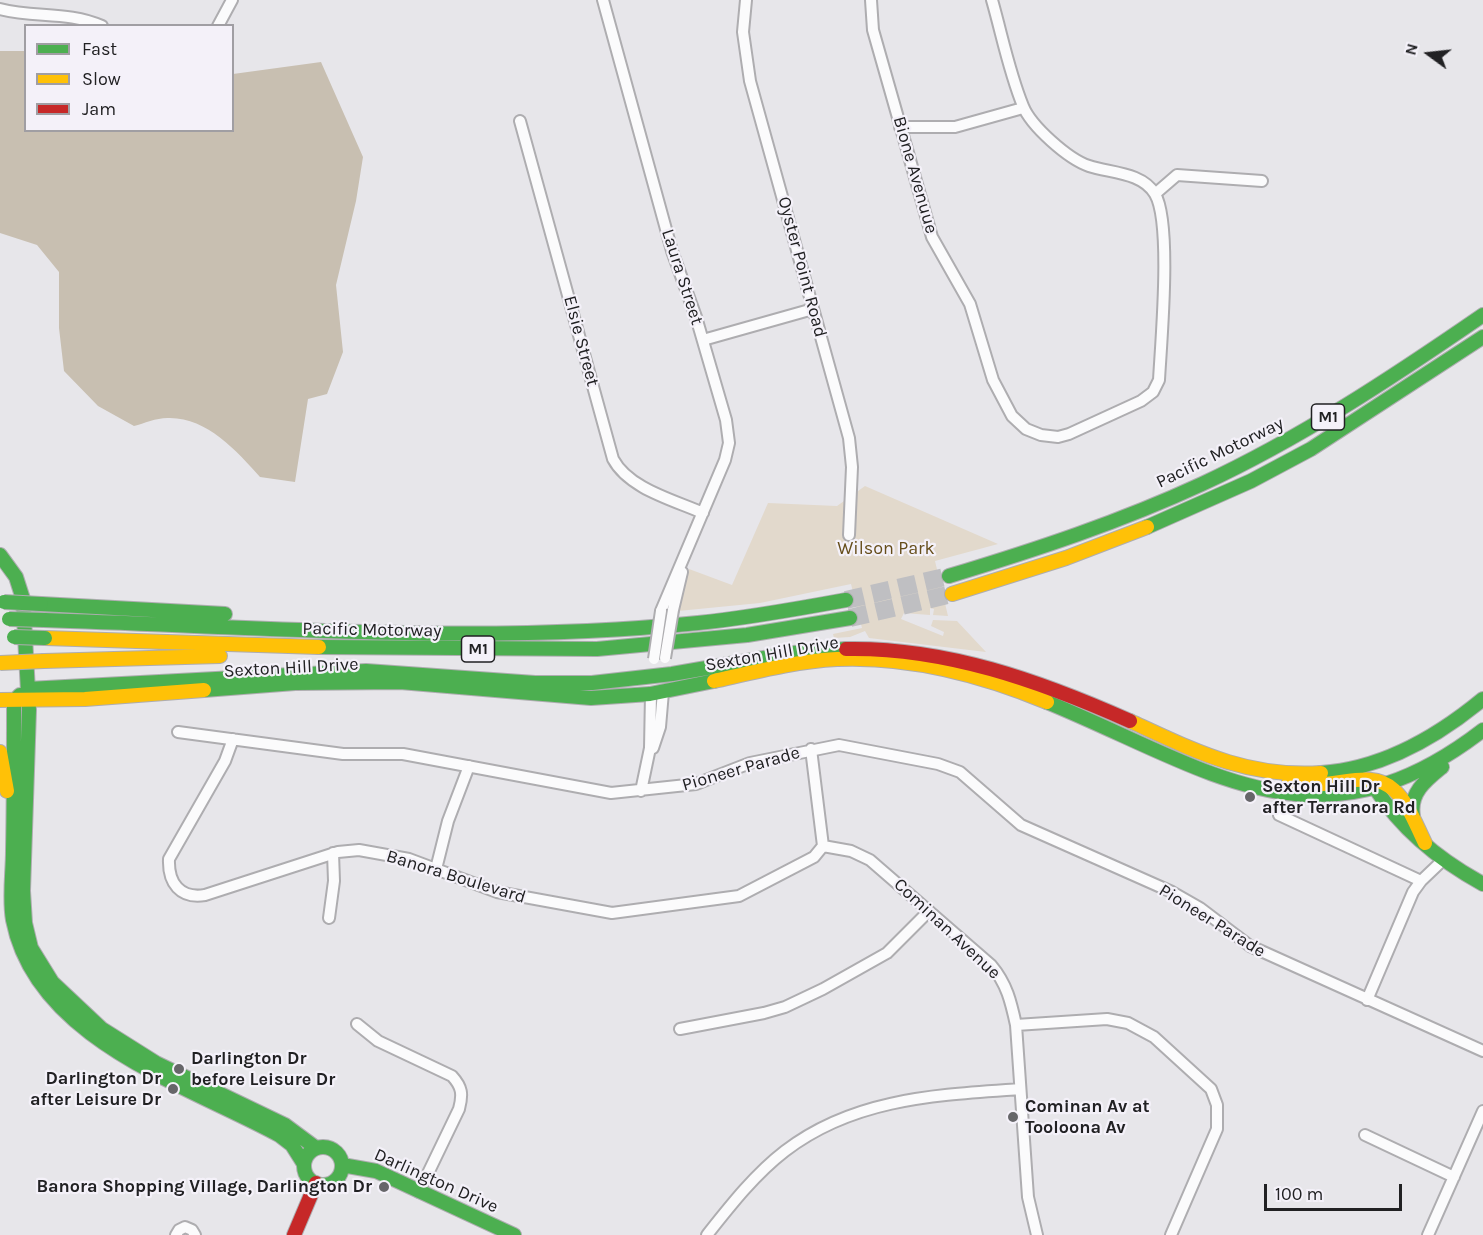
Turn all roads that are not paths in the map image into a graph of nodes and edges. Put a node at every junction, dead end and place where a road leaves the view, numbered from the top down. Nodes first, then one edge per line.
1 (232, 0) edge
2 (603, 0) edge
3 (746, 0) edge
4 (871, 0) edge
5 (992, 0) edge
6 (0, 9) edge
7 (96, 24) edge
8 (219, 24) edge
9 (1023, 108) junction
10 (520, 121) dead end
11 (900, 127) junction
12 (1262, 181) dead end
13 (1155, 194) junction
14 (813, 309) junction
15 (1483, 315) edge
16 (1483, 337) edge
17 (703, 340) junction
18 (703, 513) junction
19 (849, 535) dead end
20 (687, 552) junction
21 (0, 555) edge
22 (949, 576) tunnel mouth
23 (952, 594) tunnel mouth
24 (846, 600) tunnel mouth
25 (2, 602) edge
26 (850, 618) tunnel mouth
27 (4, 619) edge
28 (387, 630) junction
29 (7, 637) edge
30 (281, 647) junction
31 (659, 659) junction
32 (0, 663) edge
33 (658, 677) junction
34 (657, 693) junction
35 (18, 698) edge
36 (1483, 699) edge
37 (1483, 730) edge
38 (178, 732) dead end
39 (233, 739) junction
40 (1466, 746) junction
41 (811, 749) junction
42 (0, 753) edge
43 (1396, 754) junction
44 (469, 766) junction
45 (1270, 774) junction
46 (1381, 783) junction
47 (641, 791) junction
48 (13, 807) junction
49 (1279, 815) dead end
50 (1413, 816) junction
51 (1425, 843) junction
52 (823, 846) junction
53 (333, 853) junction
54 (1443, 860) junction
55 (436, 869) junction
56 (1421, 880) junction
57 (1483, 884) edge
58 (929, 911) junction
59 (329, 918) dead end
60 (1367, 1000) junction
61 (357, 1024) dead end
62 (1016, 1025) junction
63 (680, 1029) dead end
64 (1483, 1051) edge
65 (1020, 1089) junction
66 (1483, 1111) edge
67 (1365, 1135) dead end
68 (316, 1148) junction
69 (304, 1164) junction
70 (342, 1165) junction
71 (1454, 1177) junction
72 (316, 1184) junction
73 (419, 1192) junction
74 (176, 1235) edge
75 (195, 1235) edge
76 (294, 1235) edge
77 (514, 1235) edge
78 (707, 1235) edge
79 (1037, 1235) edge
80 (1172, 1235) edge
81 (1428, 1235) edge

1 - 8 street
2 - 17 street, Laura Street
3 - 14 street, Oyster Point Road
4 - 11 street, Bione Avenuue
5 - 9 street
6 - 7 street
9 - 11 street
9 - 13 street
10 - 18 street, Elsie Street
11 - 13 street, Bione Avenuue
12 - 13 street
14 - 17 street
14 - 19 street, Oyster Point Road
15 - 22 main road, Pacific Motorway / M1
16 - 23 main road, Pacific Motorway / M1
17 - 18 street, Laura Street
18 - 20 street, Laura Street
20 - 31 street, Laura Street, bridge
20 - 31 street, Laura Street, bridge
21 - 35 main road
24 - 28 main road, Pacific Motorway / M1
25 - 28 main road, bridge
26 - 30 main road, Pacific Motorway / M1
27 - 28 main road, Pacific Motorway / M1, bridge
29 - 30 main road, Pacific Motorway / M1, bridge
30 - 32 main road, bridge
31 - 33 street
33 - 34 main road
33 - 35 main road, Sexton Hill Drive
33 - 45 main road, Sexton Hill Drive
34 - 35 main road, Sexton Hill Drive
34 - 46 main road, Sexton Hill Drive
34 - 47 street
35 - 48 main road
35 - 68 main road
36 - 43 main road, Sexton Hill Drive
37 - 40 main road, Sexton Hill Drive
38 - 39 street, Pioneer Parade
39 - 44 street, Pioneer Parade
39 - 53 street, Banora Boulevard
40 - 46 main road, Sexton Hill Drive
40 - 50 main road
41 - 47 street, Pioneer Parade
41 - 52 street
41 - 60 street, Pioneer Parade
42 - 48 main road
43 - 45 main road, Sexton Hill Drive
43 - 46 main road
44 - 47 street, Pioneer Parade
44 - 55 street
45 - 46 main road
46 - 50 main road
46 - 51 main road
48 - 69 main road
49 - 56 street
50 - 51 main road
51 - 54 main road
52 - 55 street, Banora Boulevard
52 - 58 street, Cominan Avenue
53 - 55 street, Banora Boulevard
53 - 59 street
54 - 56 street
54 - 57 main road
56 - 60 street
58 - 62 street, Cominan Avenue
58 - 63 street
60 - 64 street, Pioneer Parade
61 - 73 street
62 - 65 street, Cominan Avenue
62 - 80 street
65 - 78 street
65 - 79 street, Cominan Avenue
66 - 71 street
67 - 71 street
68 - 69 main road
68 - 70 main road
69 - 72 main road
70 - 72 main road
70 - 73 main road, Darlington Drive
71 - 81 street
72 - 76 main road
73 - 77 main road, Darlington Drive
74 - 75 street

